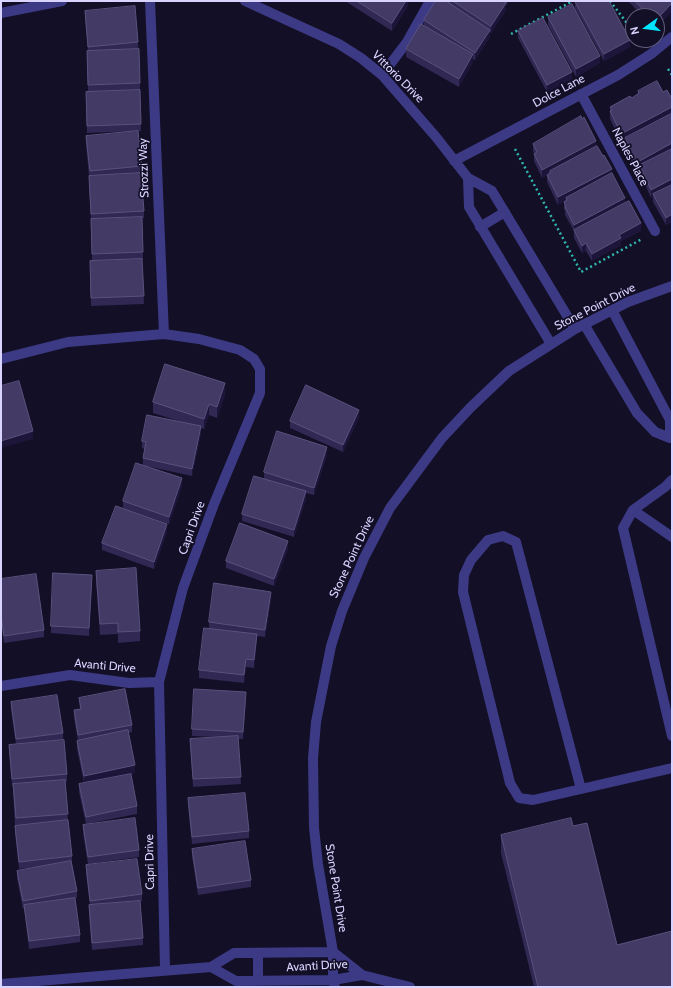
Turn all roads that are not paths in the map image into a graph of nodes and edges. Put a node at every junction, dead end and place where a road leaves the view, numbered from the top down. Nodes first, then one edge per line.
1 (62, 1) edge
2 (150, 1) edge
3 (245, 1) edge
4 (430, 1) edge
5 (1, 13) edge
6 (672, 37) edge
7 (382, 75) junction
8 (581, 94) junction
9 (454, 161) junction
10 (468, 178) junction
11 (505, 212) junction
12 (480, 227) junction
13 (655, 231) road end
14 (672, 286) edge
15 (612, 310) junction
16 (584, 324) junction
17 (575, 329) junction
18 (164, 334) junction
19 (551, 344) junction
20 (1, 359) edge
21 (671, 440) edge
22 (672, 480) edge
23 (633, 510) junction
24 (672, 537) edge
25 (159, 682) junction
26 (1, 686) edge
27 (672, 736) edge
28 (672, 768) edge
29 (581, 789) junction
30 (333, 952) junction
31 (258, 953) junction
32 (211, 967) junction
33 (165, 970) junction
34 (362, 975) junction
35 (258, 981) junction
36 (1, 984) edge
37 (333, 985) edge
38 (410, 987) edge

1 - 5 street
2 - 18 street, Strozzi Way
3 - 7 street, Vittorio Drive
4 - 7 street
6 - 8 street, Dolce Lane
7 - 9 street, Vittorio Drive
8 - 9 street, Dolce Lane
8 - 13 street, Naples Place
9 - 10 street, Vittorio Drive
10 - 11 street, Vittorio Drive
10 - 12 street
11 - 12 street
11 - 17 street, Vittorio Drive
12 - 19 street
14 - 15 street, Stone Point Drive
15 - 16 street, Stone Point Drive
15 - 21 street
16 - 17 street, Stone Point Drive
16 - 21 street
17 - 19 street, Stone Point Drive
18 - 20 street, Capri Drive
18 - 25 street, Capri Drive
19 - 30 street, Stone Point Drive
22 - 23 street
23 - 24 street
23 - 27 street
25 - 26 street, Avanti Drive
25 - 33 street, Capri Drive
28 - 29 street
29 - 29 street
30 - 31 street, Avanti Drive
30 - 34 street, Avanti Drive
30 - 37 street, Stone Point Drive
31 - 32 street, Avanti Drive
31 - 35 street
32 - 33 street, Avanti Drive
32 - 35 street, Avanti Drive
33 - 36 street, Avanti Drive
34 - 37 street, Avanti Drive
34 - 38 street
35 - 37 street, Avanti Drive

